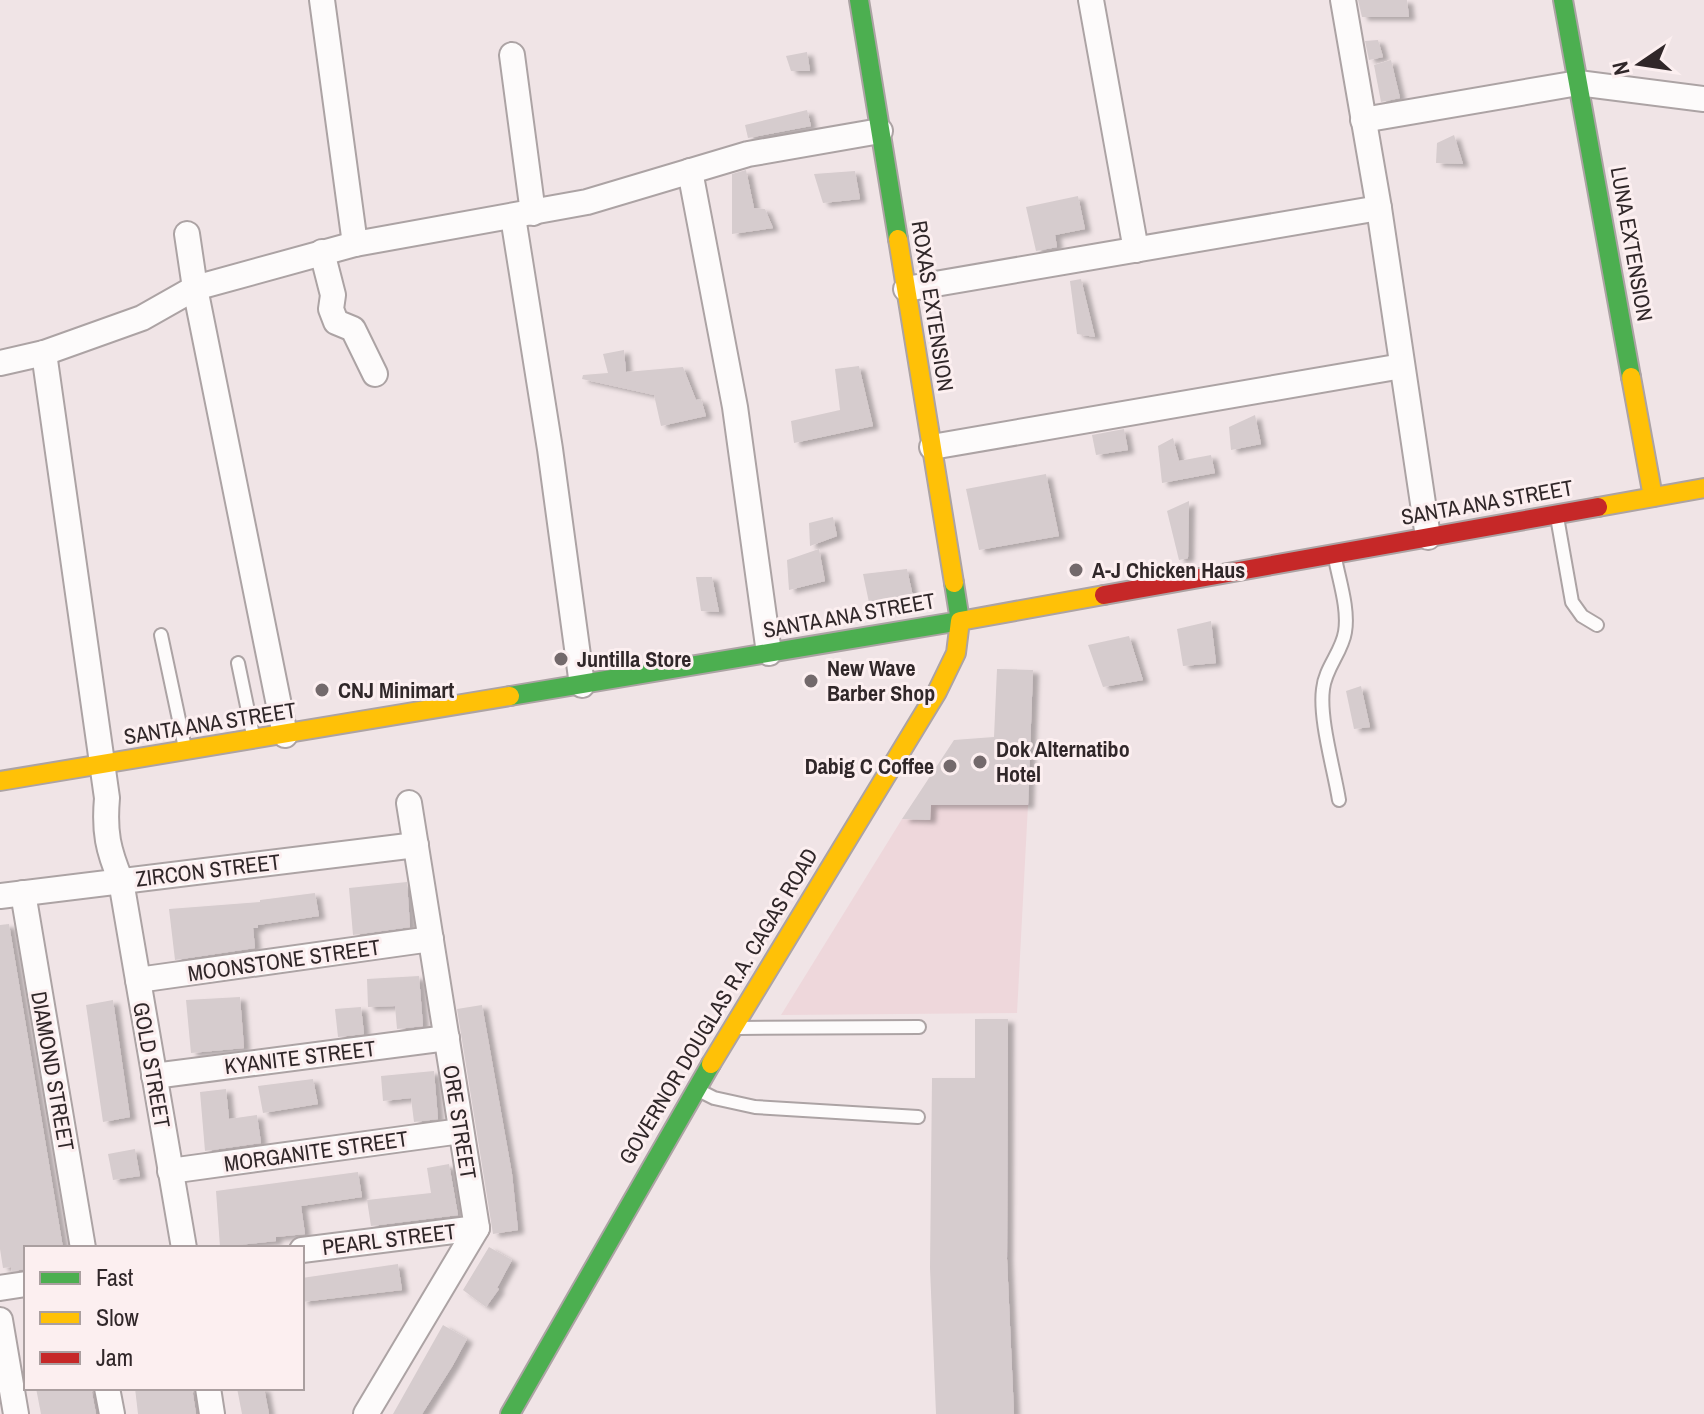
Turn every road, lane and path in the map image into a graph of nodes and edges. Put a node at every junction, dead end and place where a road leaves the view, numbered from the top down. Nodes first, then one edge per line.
1 (322, 0) edge
2 (859, 0) edge
3 (1091, 0) edge
4 (1343, 0) edge
5 (1563, 0) edge
6 (512, 55) dead end
7 (1578, 83) junction
8 (1704, 99) edge
9 (1363, 120) junction
10 (880, 131) junction
11 (690, 171) junction
12 (1379, 208) junction
13 (523, 215) junction
14 (187, 234) dead end
15 (355, 244) junction
16 (1136, 250) junction
17 (322, 252) junction
18 (195, 288) junction
19 (906, 289) junction
20 (44, 353) junction
21 (0, 363) edge
22 (1402, 366) junction
23 (375, 374) dead end
24 (932, 447) junction
25 (1704, 488) edge
26 (1653, 497) junction
27 (1557, 514) junction
28 (1428, 537) junction
29 (1334, 554) junction
30 (960, 621) junction
31 (1597, 625) dead end
32 (161, 635) dead end
33 (769, 653) junction
34 (238, 663) dead end
35 (582, 685) junction
36 (285, 735) junction
37 (254, 740) junction
38 (186, 751) junction
39 (101, 765) junction
40 (0, 781) edge
41 (1339, 800) dead end
42 (409, 803) dead end
43 (416, 845) junction
44 (121, 881) junction
45 (12, 895) edge
46 (431, 939) junction
47 (138, 980) junction
48 (919, 1027) dead end
49 (731, 1028) junction
50 (447, 1038) junction
51 (154, 1076) junction
52 (695, 1088) junction
53 (918, 1117) dead end
54 (461, 1131) junction
55 (170, 1171) junction
56 (477, 1228) junction
57 (83, 1246) edge
58 (184, 1246) edge
59 (304, 1250) edge
60 (24, 1284) edge
61 (0, 1288) edge
62 (0, 1320) edge
63 (107, 1390) edge
64 (208, 1390) edge
65 (16, 1414) edge
66 (112, 1414) edge
67 (212, 1414) edge
68 (366, 1414) edge
69 (510, 1414) edge

1 - 15 street
2 - 10 main road, ROXAS EXTENSION
3 - 16 street
4 - 9 street
5 - 7 main road, LUNA EXTENSION
6 - 13 street
7 - 8 street
7 - 9 street
7 - 26 main road, LUNA EXTENSION
9 - 12 street
10 - 11 street
10 - 19 main road, ROXAS EXTENSION
11 - 13 street
11 - 33 street
12 - 16 street
12 - 22 street
13 - 15 street
13 - 35 street
14 - 18 street
15 - 17 street
16 - 19 street
17 - 18 street
17 - 23 street
18 - 20 street
18 - 36 street
19 - 24 main road, ROXAS EXTENSION
20 - 21 street
20 - 39 street, GOLD STREET
22 - 24 street
22 - 28 street
24 - 30 main road, ROXAS EXTENSION
25 - 26 main road, SANTA ANA STREET
26 - 27 main road, SANTA ANA STREET
27 - 28 main road, SANTA ANA STREET
27 - 31 lane
28 - 29 main road, SANTA ANA STREET
29 - 30 main road, SANTA ANA STREET
29 - 41 lane
30 - 33 main road, SANTA ANA STREET
30 - 49 main road, GOVERNOR DOUGLAS R.A. CAGAS ROAD
32 - 38 lane
33 - 35 main road, SANTA ANA STREET
34 - 37 lane
35 - 36 main road, SANTA ANA STREET
36 - 37 main road, SANTA ANA STREET
37 - 38 main road, SANTA ANA STREET
38 - 39 main road, SANTA ANA STREET
39 - 40 main road, SANTA ANA STREET
39 - 44 street, GOLD STREET
42 - 43 street, ORE STREET
43 - 44 street, ZIRCON STREET
43 - 46 street, ORE STREET
44 - 45 street, ZIRCON STREET
44 - 47 street, GOLD STREET
45 - 57 street, DIAMOND STREET
46 - 47 street, MOONSTONE STREET
46 - 50 street, ORE STREET
47 - 51 street, GOLD STREET
48 - 49 lane
49 - 52 main road, GOVERNOR DOUGLAS R.A. CAGAS ROAD
50 - 51 street, KYANITE STREET
50 - 54 street, ORE STREET
51 - 55 street, GOLD STREET
52 - 53 lane
52 - 69 main road, GOVERNOR DOUGLAS R.A. CAGAS ROAD
54 - 55 street, MORGANITE STREET
54 - 56 street, ORE STREET
55 - 58 street, GOLD STREET
56 - 59 street, PEARL STREET
56 - 68 street
60 - 61 street
62 - 65 street
63 - 66 street
64 - 67 street

